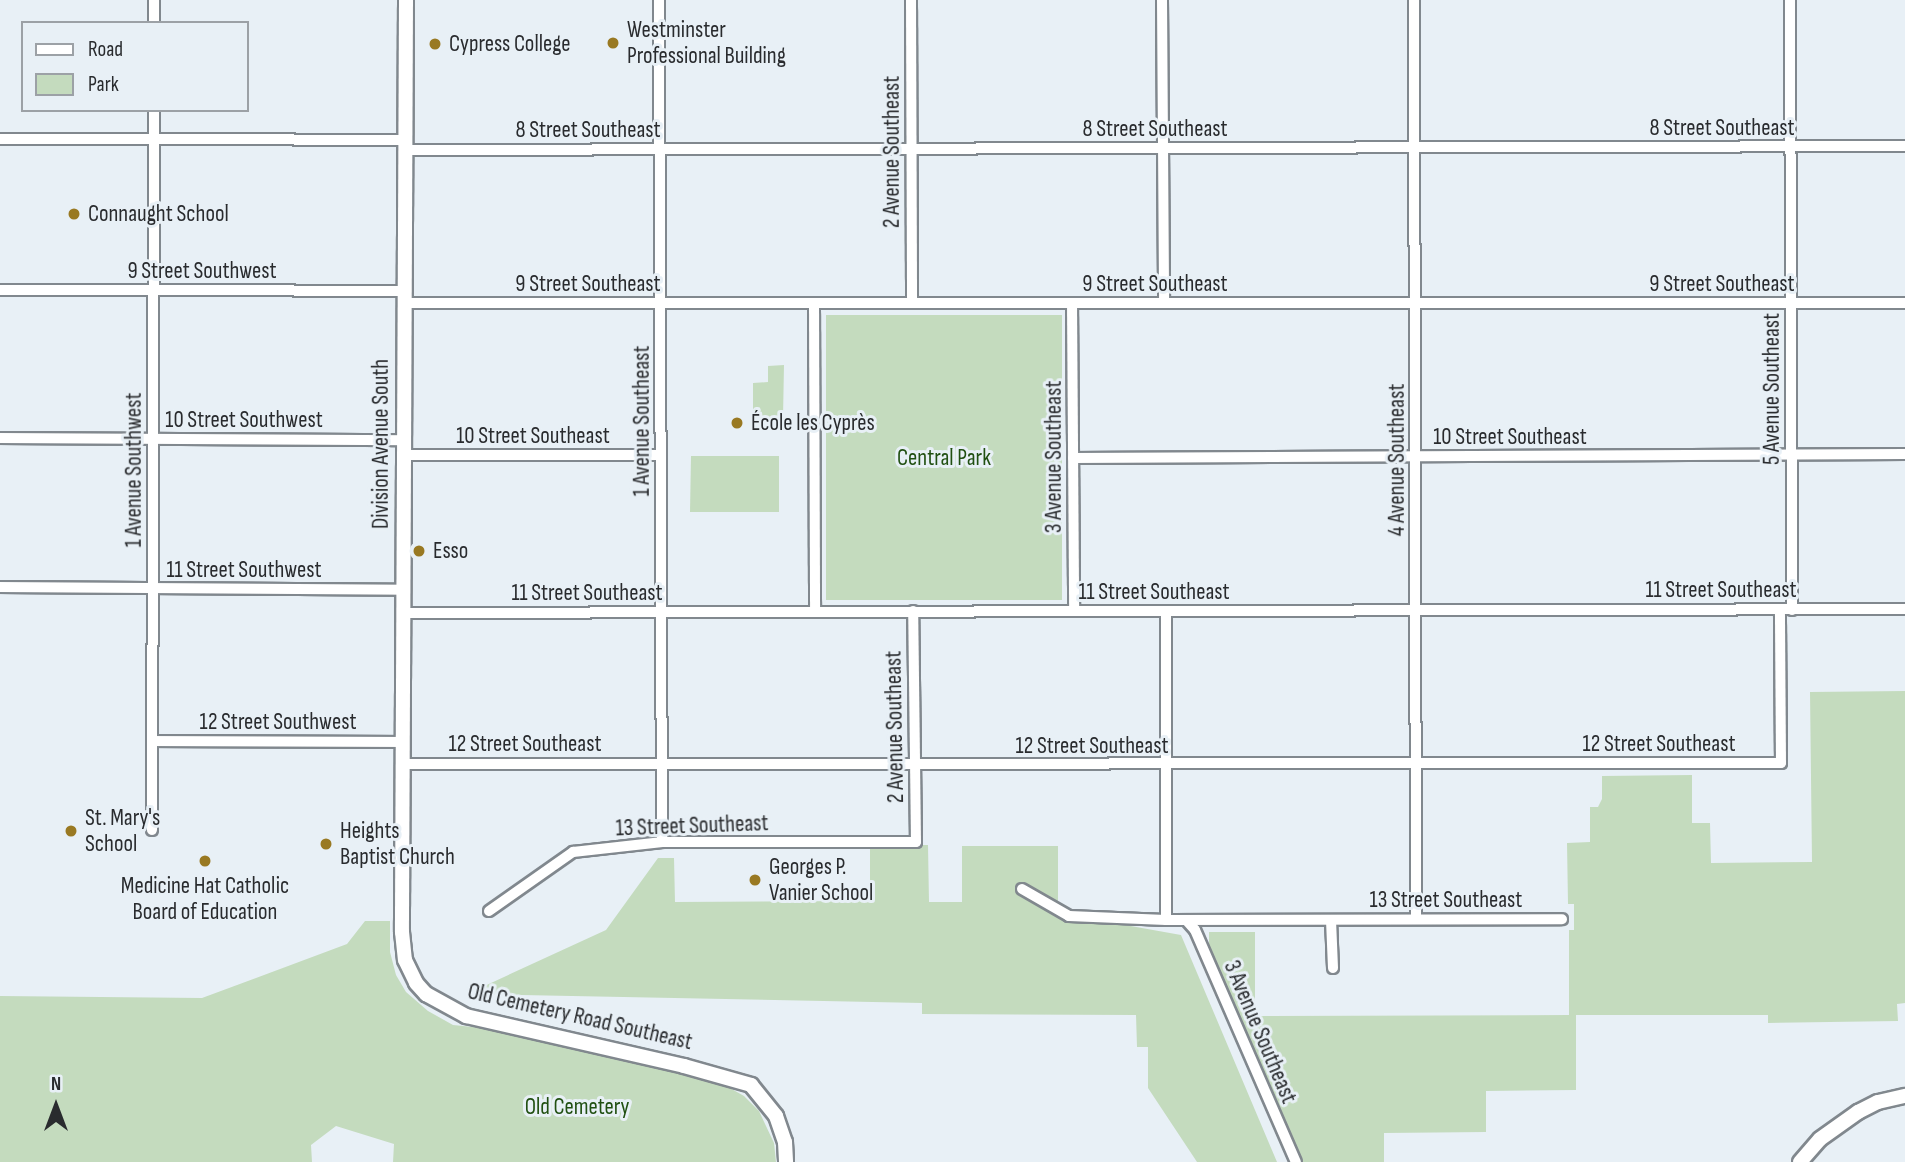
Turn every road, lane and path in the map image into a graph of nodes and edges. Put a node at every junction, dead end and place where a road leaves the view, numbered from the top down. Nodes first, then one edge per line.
1 (154, 0) edge
2 (406, 0) edge
3 (659, 0) edge
4 (911, 0) edge
5 (1162, 0) edge
6 (1414, 0) edge
7 (1790, 0) edge
8 (154, 21) edge
9 (154, 112) edge
10 (0, 139) edge
11 (154, 139) junction
12 (405, 145) junction
13 (1905, 146) edge
14 (1790, 147) junction
15 (1164, 148) junction
16 (1417, 148) junction
17 (660, 149) junction
18 (911, 149) junction
19 (0, 290) edge
20 (153, 290) junction
21 (405, 297) junction
22 (660, 303) junction
23 (814, 303) junction
24 (912, 303) junction
25 (1072, 303) junction
26 (1164, 303) junction
27 (1417, 303) junction
28 (1791, 303) junction
29 (1905, 303) edge
30 (0, 438) edge
31 (153, 439) junction
32 (404, 440) junction
33 (1905, 454) edge
34 (661, 455) junction
35 (1791, 455) junction
36 (404, 456) junction
37 (1417, 456) junction
38 (1073, 458) junction
39 (0, 587) edge
40 (153, 588) junction
41 (403, 590) junction
42 (1905, 609) edge
43 (1416, 610) junction
44 (1780, 610) junction
45 (1792, 610) junction
46 (913, 611) junction
47 (1074, 611) junction
48 (1166, 611) junction
49 (662, 612) junction
50 (815, 612) junction
51 (403, 613) junction
52 (152, 741) junction
53 (403, 742) junction
54 (662, 763) junction
55 (403, 764) junction
56 (1416, 764) junction
57 (1166, 765) junction
58 (915, 766) junction
59 (152, 830) dead end
60 (662, 842) junction
61 (916, 842) joint
62 (402, 887) joint
63 (1022, 889) dead end
64 (489, 911) dead end
65 (1416, 919) junction
66 (1562, 919) dead end
67 (1166, 920) junction
68 (1186, 920) junction
69 (1331, 920) junction
70 (1333, 968) dead end
71 (1905, 1096) edge
72 (786, 1162) edge
73 (1296, 1162) edge
74 (1800, 1162) edge

1 - 8 street
2 - 12 street, Division Avenue South
3 - 17 street, 1 Avenue Southeast
4 - 18 street, 2 Avenue Southeast
5 - 15 street
6 - 16 street, 4 Avenue Southeast
7 - 14 street, 5 Avenue Southeast
9 - 11 street, 1 Avenue Southwest
10 - 11 street, 8 Street Southeast
11 - 12 street, 8 Street Southeast
11 - 20 street, 1 Avenue Southwest
12 - 17 street, 8 Street Southeast
12 - 21 street, Division Avenue South
13 - 14 street, 8 Street Southeast
14 - 16 street, 8 Street Southeast
14 - 28 street, 5 Avenue Southeast
15 - 16 street, 8 Street Southeast
15 - 18 street, 8 Street Southeast
15 - 26 street
16 - 27 street, 4 Avenue Southeast
17 - 18 street, 8 Street Southeast
17 - 22 street, 1 Avenue Southeast
18 - 24 street, 2 Avenue Southeast
19 - 20 street, 9 Street Southwest
20 - 21 street, 9 Street Southwest
20 - 31 street, 1 Avenue Southwest
21 - 22 street, 9 Street Southeast
21 - 32 street, Division Avenue South
22 - 23 street, 9 Street Southeast
22 - 34 street, 1 Avenue Southeast
23 - 24 street, 9 Street Southeast
23 - 50 street
24 - 25 street, 9 Street Southeast
25 - 26 street, 9 Street Southeast
25 - 38 street, 3 Avenue Southeast
26 - 27 street, 9 Street Southeast
27 - 28 street, 9 Street Southeast
27 - 37 street, 4 Avenue Southeast
28 - 29 street, 9 Street Southeast
28 - 35 street, 5 Avenue Southeast
30 - 31 street, 10 Street Southwest
31 - 32 street, 10 Street Southwest
31 - 40 street, 1 Avenue Southwest
32 - 36 street, Division Avenue South
33 - 35 street, 10 Street Southeast
34 - 36 street, 10 Street Southeast
34 - 49 street, 1 Avenue Southeast
35 - 37 street, 10 Street Southeast
35 - 45 street, 5 Avenue Southeast
36 - 41 street, Division Avenue South
37 - 38 street, 10 Street Southeast
37 - 43 street, 4 Avenue Southeast
38 - 47 street, 3 Avenue Southeast
39 - 40 street, 11 Street Southwest
40 - 41 street, 11 Street Southwest
40 - 52 street, 1 Avenue Southwest
41 - 51 street, Division Avenue South
42 - 45 street, 11 Street Southeast
43 - 44 street, 11 Street Southeast
43 - 48 street, 11 Street Southeast
43 - 56 street, 4 Avenue Southeast
44 - 45 street, 11 Street Southeast
44 - 56 street, 12 Street Southeast
46 - 47 street, 11 Street Southeast
46 - 50 street, 11 Street Southeast
46 - 58 street, 2 Avenue Southeast
47 - 48 street, 11 Street Southeast
48 - 57 street
49 - 50 street, 11 Street Southeast
49 - 51 street, 11 Street Southeast
49 - 54 street, 1 Avenue Southeast
51 - 53 street, Division Avenue South
52 - 53 street, 12 Street Southwest
52 - 59 street, 1 Avenue Southwest
53 - 55 street, Division Avenue South
54 - 55 street, 12 Street Southeast
54 - 58 street, 12 Street Southeast
54 - 60 street, 1 Avenue Southeast
55 - 62 street, Division Avenue South
56 - 57 street, 12 Street Southeast
56 - 65 street, 4 Avenue Southeast
57 - 58 street, 12 Street Southeast
57 - 67 street
58 - 61 street, 2 Avenue Southeast
60 - 61 street, 13 Street Southeast
60 - 64 street, 13 Street Southeast
62 - 72 street, Old Cemetery Road Southeast
63 - 67 street, 13 Street Southeast
65 - 66 street, 13 Street Southeast
65 - 69 street, 13 Street Southeast
67 - 68 street, 13 Street Southeast
68 - 69 street, 13 Street Southeast
68 - 73 street, 3 Avenue Southeast
69 - 70 street
71 - 74 street

